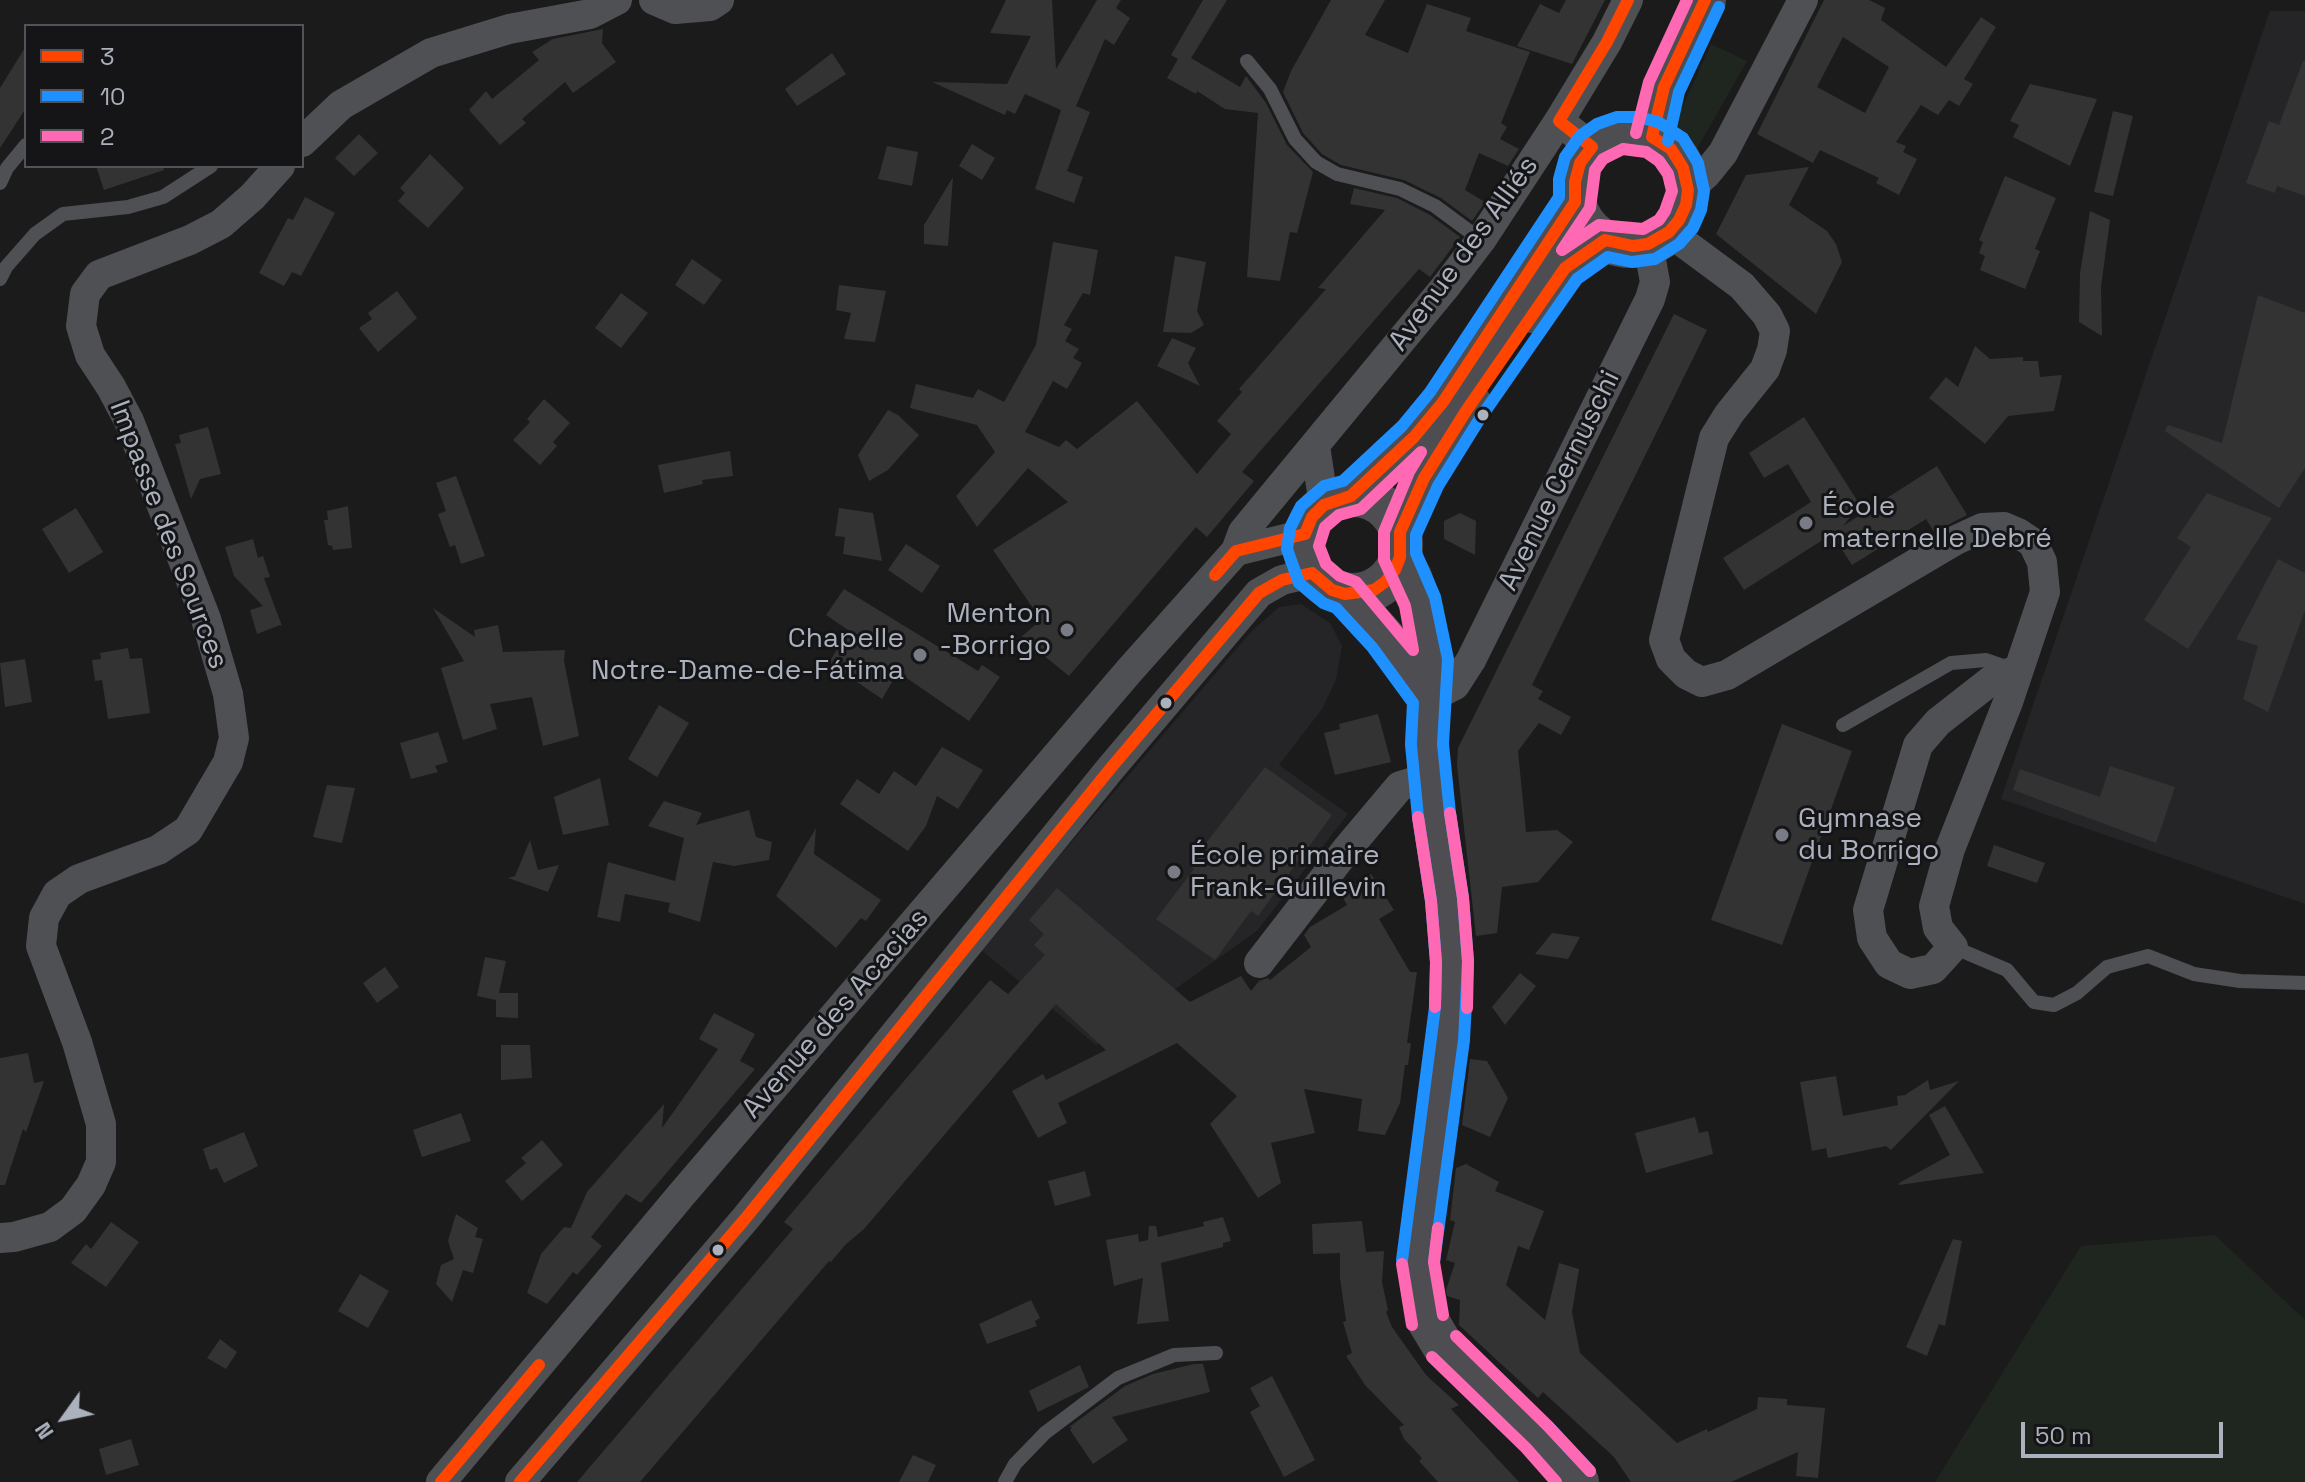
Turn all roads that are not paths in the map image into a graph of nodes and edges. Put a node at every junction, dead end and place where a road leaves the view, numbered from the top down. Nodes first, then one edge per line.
1 (617, 0) edge
2 (654, 0) edge
3 (719, 0) edge
4 (1628, 0) edge
5 (1705, 0) edge
6 (1803, 0) edge
7 (1247, 61) dead end
8 (1559, 121) junction
9 (305, 133) edge
10 (1652, 137) junction
11 (24, 147) edge
12 (1592, 147) junction
13 (208, 168) edge
14 (278, 168) edge
15 (0, 183) edge
16 (1688, 190) junction
17 (1575, 202) junction
18 (1659, 238) junction
19 (1481, 240) junction
20 (1605, 240) junction
21 (0, 279) edge
22 (1315, 446) junction
23 (1327, 540) junction
24 (1400, 544) junction
25 (1236, 551) junction
26 (2017, 670) junction
27 (1429, 698) junction
28 (1843, 725) dead end
29 (1428, 761) junction
30 (1953, 947) junction
31 (1259, 963) dead end
32 (2305, 983) edge
33 (0, 1238) edge
34 (1216, 1353) dead end
35 (441, 1482) edge
36 (520, 1482) edge
37 (1005, 1482) edge
38 (1578, 1482) edge

1 - 9 street
2 - 3 street
4 - 8 street, Avenue des Alliés
5 - 10 street
6 - 16 street
7 - 19 lane
8 - 12 street
8 - 19 street, Avenue des Alliés
10 - 12 street
10 - 16 street
11 - 15 lane
12 - 17 street
13 - 21 lane
14 - 33 street, Impasse des Sources
16 - 18 street
17 - 20 street
17 - 23 street
18 - 20 street
18 - 26 street
18 - 27 street, Avenue Cernuschi
19 - 22 street, Avenue des Alliés
20 - 24 street
22 - 23 street
22 - 25 street, Avenue des Acacias
23 - 24 street
23 - 24 street
23 - 25 street
23 - 27 street
23 - 36 street, Avenue des Acacias
24 - 27 street
25 - 35 street, Avenue des Acacias
26 - 28 lane
26 - 30 street
26 - 30 street
27 - 29 street
29 - 31 street
29 - 38 street
30 - 32 lane
34 - 37 lane

